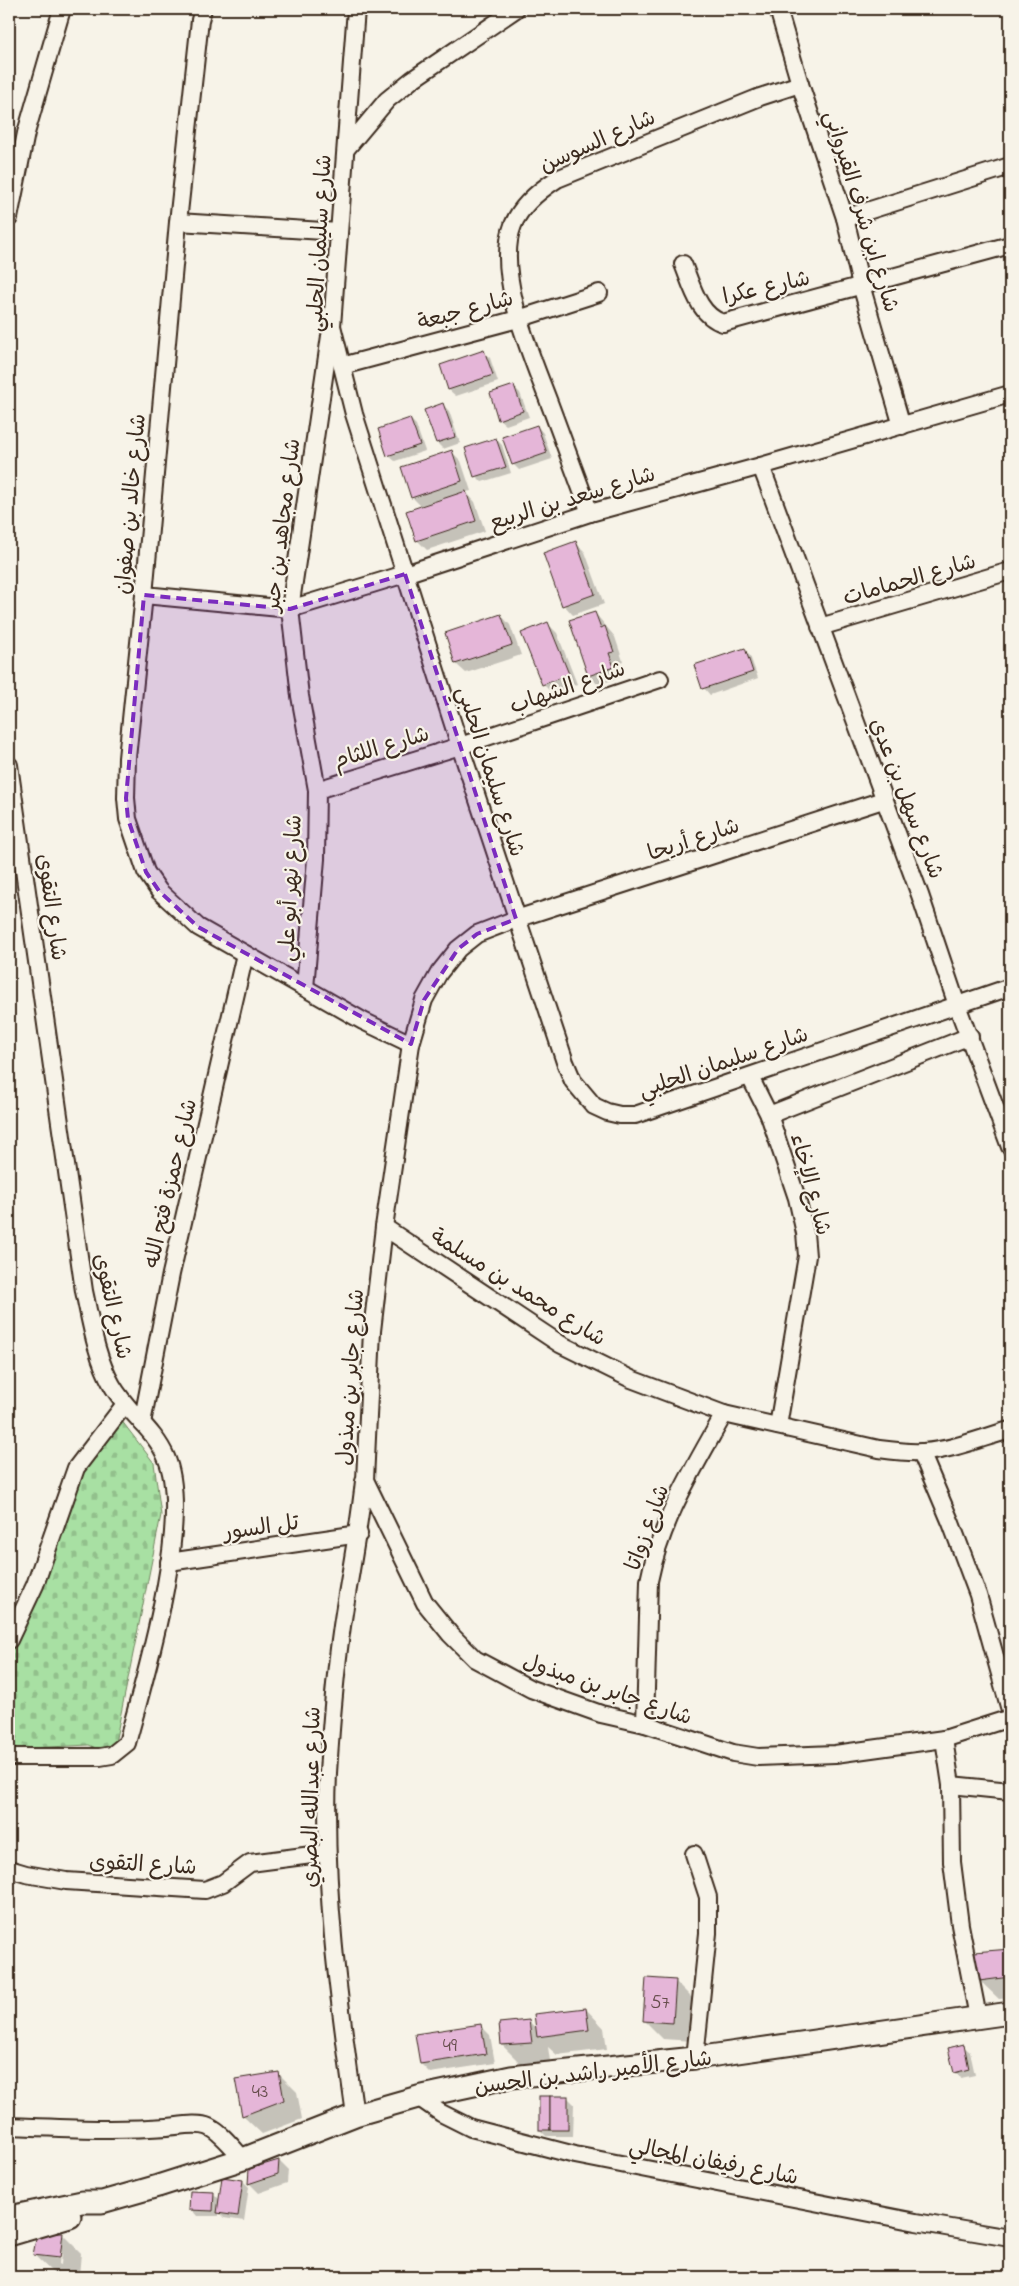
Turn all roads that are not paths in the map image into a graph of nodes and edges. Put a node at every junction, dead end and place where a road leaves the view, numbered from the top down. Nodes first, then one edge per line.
1 (62, 9) edge
2 (203, 9) edge
3 (356, 9) edge
4 (516, 9) edge
5 (778, 9) edge
6 (800, 84) junction
7 (346, 149) junction
8 (1010, 166) edge
9 (9, 218) edge
10 (845, 218) junction
11 (178, 222) junction
12 (339, 232) junction
13 (1010, 245) edge
14 (683, 264) dead end
15 (862, 286) junction
16 (599, 293) dead end
17 (518, 319) junction
18 (332, 326) junction
19 (342, 366) junction
20 (1010, 394) edge
21 (902, 426) junction
22 (761, 466) junction
23 (590, 512) junction
24 (1010, 572) edge
25 (405, 574) junction
26 (144, 595) junction
27 (290, 609) junction
28 (820, 627) junction
29 (660, 679) dead end
30 (460, 746) junction
31 (9, 771) edge
32 (316, 790) junction
33 (883, 800) junction
34 (516, 919) junction
35 (245, 954) junction
36 (1010, 987) edge
37 (305, 988) junction
38 (957, 1005) junction
39 (970, 1036) junction
40 (411, 1044) junction
41 (750, 1077) junction
42 (769, 1115) junction
43 (1010, 1147) edge
44 (384, 1227) junction
45 (125, 1404) junction
46 (724, 1414) junction
47 (142, 1423) junction
48 (778, 1426) junction
49 (1010, 1430) edge
50 (921, 1452) junction
51 (364, 1480) junction
52 (359, 1534) junction
53 (169, 1562) junction
54 (9, 1640) edge
55 (1010, 1710) edge
56 (1010, 1718) edge
57 (645, 1724) junction
58 (944, 1739) junction
59 (9, 1757) edge
60 (951, 1786) junction
61 (1010, 1791) edge
62 (327, 1853) junction
63 (694, 1854) dead end
64 (9, 1869) edge
65 (1010, 2013) edge
66 (978, 2017) junction
67 (696, 2058) junction
68 (418, 2097) junction
69 (355, 2115) junction
70 (9, 2126) edge
71 (243, 2158) junction
72 (102, 2202) junction
73 (9, 2217) edge
74 (9, 2235) edge
75 (1010, 2238) edge

1 - 9 street
2 - 11 street, شارع خالد بن صفوان
3 - 7 street, شارع سليمان الحلبي
4 - 7 street
5 - 6 street, شارع ابن شرف القيرواني
6 - 10 street, شارع ابن شرف القيرواني
6 - 17 street, شارع السوسن
7 - 12 street, شارع سليمان الحلبي
8 - 10 street
10 - 15 street, شارع ابن شرف القيرواني
11 - 12 street
11 - 26 street, شارع خالد بن صفوان
12 - 18 street, شارع سليمان الحلبي
13 - 15 street, شارع عكرا
14 - 15 street, شارع عكرا
15 - 21 street, شارع ابن شرف القيرواني
16 - 17 street, شارع جبعة
17 - 19 street, شارع جبعة
17 - 23 street, شارع السوسن
18 - 19 street, شارع سليمان الحلبي
18 - 27 street, شارع مجاهد بن جبر
19 - 25 street, شارع سليمان الحلبي
20 - 21 street, شارع سعد بن الربيع
21 - 22 street, شارع سعد بن الربيع
22 - 23 street, شارع سعد بن الربيع
22 - 28 street, شارع سهل بن عدي
23 - 25 street, شارع سعد بن الربيع
24 - 28 street, شارع الحمامات
25 - 27 street, شارع سعد بن الربيع
25 - 30 street, شارع سليمان الحلبي
26 - 27 street, شارع سعد بن الربيع
26 - 35 street, شارع خالد بن صفوان
27 - 32 street, شارع مجاهد بن جبر
28 - 33 street, شارع سهل بن عدي
29 - 30 street, شارع الشهاب
30 - 32 street, شارع اللثام
30 - 34 street, شارع سليمان الحلبي
31 - 45 street, شارع التقوى
32 - 37 street, شارع نهر أبو علي
33 - 34 street, شارع أريحا
33 - 38 street, شارع سهل بن عدي
34 - 40 street, شارع جابر بن مبذول
34 - 41 street, شارع سليمان الحلبي
35 - 37 street, شارع خالد بن صفوان
35 - 47 street, شارع حمزة فتح الله
36 - 38 street, شارع سليمان الحلبي
37 - 40 street, شارع خالد بن صفوان
38 - 39 street, شارع سهل بن عدي
38 - 41 street, شارع سليمان الحلبي
39 - 42 street
39 - 43 street, شارع سهل بن عدي
40 - 44 street, شارع جابر بن مبذول
41 - 42 street, شارع الإخاء
42 - 48 street, شارع الإخاء
44 - 46 street, شارع محمد بن مسلمة
44 - 51 street, شارع جابر بن مبذول
45 - 47 street, شارع التقوى
45 - 54 street
46 - 48 street, شارع محمد بن مسلمة
46 - 57 street, شارع زواتا
47 - 53 street, شارع التقوى
48 - 50 street, شارع محمد بن مسلمة
49 - 50 street, شارع محمد بن مسلمة
50 - 55 street
51 - 52 street, شارع عبدالله البصري
51 - 57 street, شارع جابر بن مبذول
52 - 53 street, تل السور
52 - 62 street, شارع عبدالله البصري
53 - 59 street, شارع التقوى
56 - 58 street, شارع جابر بن مبذول
57 - 58 street, شارع جابر بن مبذول
58 - 60 street
60 - 61 street
60 - 66 street
62 - 64 street, شارع التقوى
62 - 69 street, شارع عبدالله البصري
63 - 67 street
65 - 66 street, شارع الأمير راشد بن الحسن
66 - 67 street, شارع الأمير راشد بن الحسن
67 - 68 street, شارع الأمير راشد بن الحسن
68 - 69 street, شارع الأمير راشد بن الحسن
68 - 75 street, شارع رفيفان المجالي
69 - 71 street, شارع الأمير راشد بن الحسن
70 - 71 street
71 - 72 street, شارع الأمير راشد بن الحسن
72 - 73 street, شارع الأمير راشد بن الحسن
72 - 74 street, شارع الأمير راشد بن الحسن

